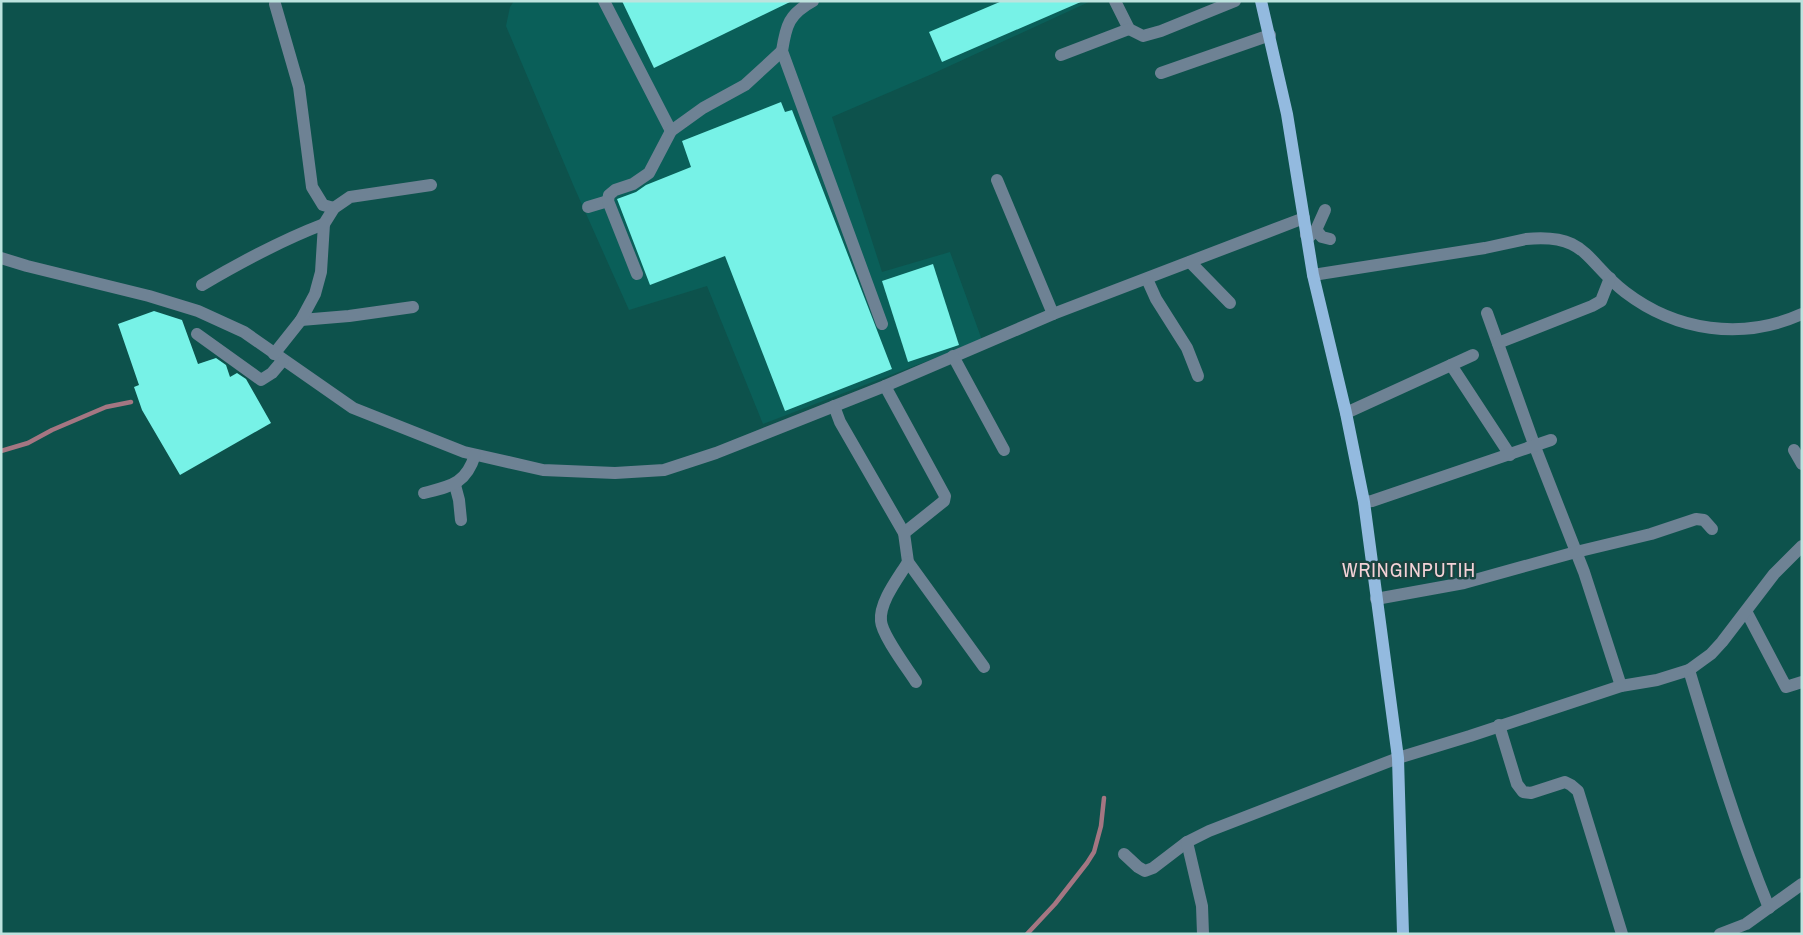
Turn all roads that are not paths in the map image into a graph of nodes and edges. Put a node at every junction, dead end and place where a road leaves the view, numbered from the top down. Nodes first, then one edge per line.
1 (604, 1) edge
2 (813, 1) edge
3 (1115, 1) edge
4 (1235, 1) edge
5 (1261, 1) edge
6 (275, 4) dead end
7 (1129, 29) junction
8 (1270, 35) junction
9 (782, 51) junction
10 (1062, 55) dead end
11 (1161, 73) dead end
12 (671, 131) junction
13 (998, 180) dead end
14 (431, 185) dead end
15 (608, 200) junction
16 (588, 206) dead end
17 (334, 208) junction
18 (1325, 210) dead end
19 (1304, 218) junction
20 (324, 224) junction
21 (1311, 232) junction
22 (1330, 239) dead end
23 (1, 258) edge
24 (1190, 262) junction
25 (636, 274) dead end
26 (1312, 275) junction
27 (1147, 278) junction
28 (1610, 278) junction
29 (202, 285) dead end
30 (1230, 303) dead end
31 (413, 307) dead end
32 (1487, 313) dead end
33 (1053, 314) junction
34 (1802, 314) edge
35 (301, 320) junction
36 (882, 324) dead end
37 (196, 334) dead end
38 (1498, 344) junction
39 (1473, 355) dead end
40 (953, 356) junction
41 (279, 357) junction
42 (1451, 365) junction
43 (1198, 376) dead end
44 (885, 386) junction
45 (834, 406) junction
46 (1346, 414) junction
47 (1551, 440) dead end
48 (1535, 447) junction
49 (1004, 450) dead end
50 (1794, 450) dead end
51 (475, 455) junction
52 (1510, 455) junction
53 (1802, 464) edge
54 (455, 485) junction
55 (424, 493) dead end
56 (1364, 502) junction
57 (461, 520) dead end
58 (1712, 529) dead end
59 (904, 533) junction
60 (1802, 546) edge
61 (1576, 552) junction
62 (908, 562) junction
63 (1376, 599) junction
64 (1746, 610) junction
65 (984, 667) dead end
66 (1689, 670) junction
67 (916, 682) dead end
68 (1802, 682) edge
69 (1621, 686) junction
70 (1499, 725) junction
71 (1398, 758) junction
72 (1187, 842) junction
73 (1124, 854) dead end
74 (1802, 884) edge
75 (1769, 908) junction
76 (1203, 934) edge
77 (1403, 934) edge
78 (1622, 934) edge
79 (1720, 934) edge

1 - 12 street
2 - 9 street
3 - 7 street
4 - 7 street
5 - 8 main road
6 - 17 street
7 - 10 street
8 - 11 street
8 - 19 main road
9 - 12 street
9 - 36 street
12 - 15 street
13 - 33 street
14 - 17 street
15 - 16 street
15 - 25 street
17 - 20 street
18 - 21 street
19 - 21 main road
19 - 24 street
20 - 29 street
20 - 35 street
21 - 22 street
21 - 26 main road
23 - 41 street
24 - 27 street
24 - 30 street
26 - 28 street
26 - 46 main road
27 - 33 street
27 - 43 street
28 - 34 street
28 - 38 street
31 - 35 street
32 - 38 street
33 - 40 street
35 - 41 street
37 - 41 street
38 - 48 street
39 - 42 street
40 - 44 street
40 - 49 street
41 - 51 street
42 - 46 street
42 - 52 street
44 - 45 street
44 - 59 street
45 - 51 street
45 - 59 street
46 - 56 main road
47 - 48 street
48 - 52 street
48 - 61 street
50 - 53 street
51 - 54 street
52 - 56 street
54 - 55 street
54 - 57 street
56 - 63 main road
58 - 61 street
59 - 62 street
60 - 64 street
61 - 63 street
61 - 69 street
62 - 65 street
62 - 67 street
63 - 71 main road
64 - 66 street
64 - 68 street
66 - 69 street
66 - 75 street
69 - 70 street
70 - 71 street
70 - 78 street
71 - 72 street
71 - 77 main road
72 - 73 street
72 - 76 street
74 - 75 street
75 - 79 street

